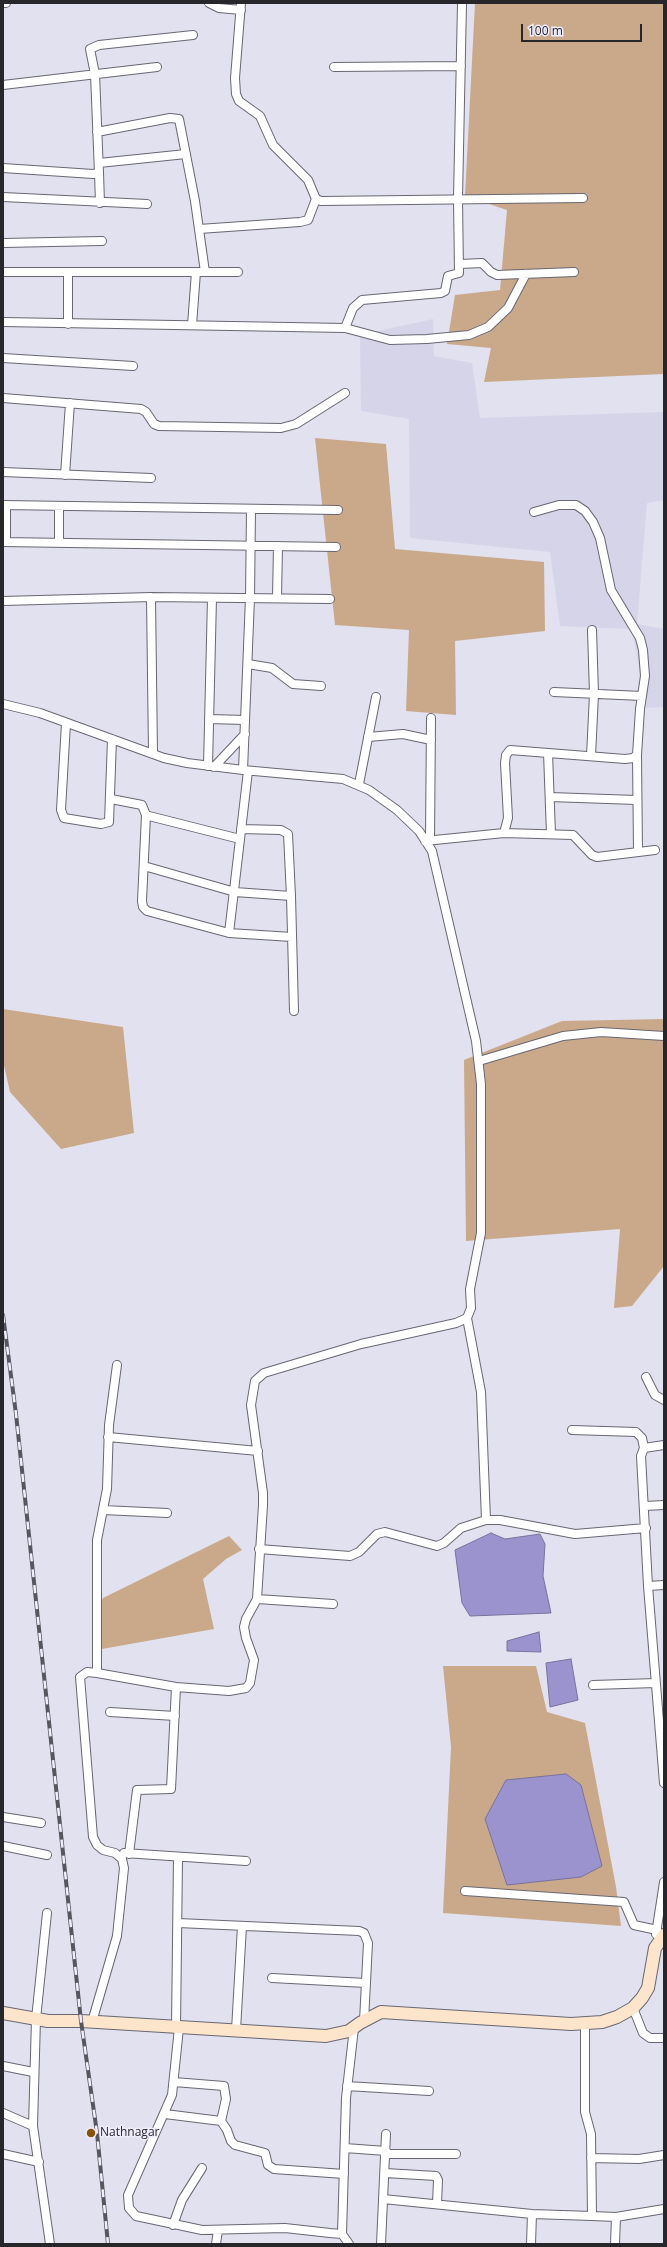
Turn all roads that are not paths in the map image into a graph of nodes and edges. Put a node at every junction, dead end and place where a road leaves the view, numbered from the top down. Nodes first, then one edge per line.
1 (3, 3) edge
2 (6, 3) edge
3 (209, 3) edge
4 (462, 3) edge
5 (241, 7) edge
6 (193, 35) dead end
7 (461, 66) junction
8 (157, 67) dead end
9 (334, 67) dead end
10 (95, 74) junction
11 (3, 85) edge
12 (97, 132) junction
13 (186, 154) junction
14 (99, 163) junction
15 (3, 168) edge
16 (99, 172) junction
17 (3, 197) edge
18 (458, 198) junction
19 (582, 198) dead end
20 (316, 199) junction
21 (100, 203) junction
22 (147, 204) dead end
23 (199, 229) junction
24 (102, 241) dead end
25 (3, 243) edge
26 (460, 264) junction
27 (3, 272) edge
28 (68, 272) junction
29 (196, 272) junction
30 (205, 272) junction
31 (238, 272) dead end
32 (574, 272) dead end
33 (526, 274) junction
34 (3, 322) edge
35 (68, 324) junction
36 (192, 325) junction
37 (345, 328) junction
38 (3, 358) edge
39 (133, 366) dead end
40 (345, 393) dead end
41 (3, 398) edge
42 (70, 403) junction
43 (3, 472) edge
44 (65, 475) junction
45 (151, 478) dead end
46 (5, 505) edge
47 (59, 506) junction
48 (251, 509) junction
49 (338, 510) dead end
50 (534, 512) dead end
51 (5, 542) edge
52 (59, 543) junction
53 (250, 546) junction
54 (278, 546) junction
55 (336, 547) dead end
56 (151, 597) junction
57 (212, 598) junction
58 (250, 598) junction
59 (277, 598) junction
60 (330, 599) dead end
61 (3, 601) edge
62 (592, 630) dead end
63 (248, 664) junction
64 (321, 686) dead end
65 (554, 692) dead end
66 (594, 694) junction
67 (642, 696) junction
68 (376, 697) dead end
69 (3, 704) edge
70 (431, 718) dead end
71 (209, 719) junction
72 (245, 720) junction
73 (66, 723) junction
74 (245, 734) junction
75 (368, 737) junction
76 (112, 740) junction
77 (431, 740) junction
78 (548, 753) junction
79 (153, 754) junction
80 (637, 755) junction
81 (591, 756) junction
82 (211, 767) junction
83 (246, 771) junction
84 (356, 783) junction
85 (550, 797) junction
86 (111, 799) junction
87 (636, 800) junction
88 (146, 815) junction
89 (241, 829) junction
90 (504, 833) junction
91 (551, 834) junction
92 (240, 839) junction
93 (428, 841) junction
94 (655, 850) dead end
95 (638, 852) junction
96 (144, 866) junction
97 (235, 892) junction
98 (291, 896) junction
99 (230, 933) junction
100 (292, 937) junction
101 (294, 1010) dead end
102 (664, 1036) edge
103 (479, 1060) junction
104 (467, 1318) junction
105 (117, 1365) dead end
106 (646, 1377) dead end
107 (664, 1400) edge
108 (572, 1430) dead end
109 (108, 1437) junction
110 (664, 1445) edge
111 (644, 1448) junction
112 (258, 1451) junction
113 (664, 1505) edge
114 (645, 1506) junction
115 (102, 1510) junction
116 (167, 1513) dead end
117 (486, 1520) junction
118 (646, 1528) junction
119 (258, 1549) junction
120 (664, 1585) edge
121 (648, 1586) junction
122 (257, 1599) junction
123 (333, 1604) dead end
124 (97, 1672) junction
125 (656, 1682) junction
126 (592, 1685) dead end
127 (176, 1687) junction
128 (110, 1712) dead end
129 (175, 1716) junction
130 (662, 1729) edge
131 (664, 1783) edge
132 (3, 1817) edge
133 (41, 1823) dead end
134 (3, 1846) edge
135 (115, 1853) junction
136 (129, 1854) junction
137 (47, 1855) dead end
138 (178, 1858) junction
139 (246, 1862) dead end
140 (664, 1882) edge
141 (465, 1891) dead end
142 (47, 1912) dead end
143 (178, 1923) junction
144 (242, 1926) junction
145 (660, 1932) edge
146 (272, 1978) dead end
147 (366, 1983) junction
148 (633, 2008) junction
149 (3, 2013) edge
150 (36, 2019) junction
151 (364, 2021) junction
152 (92, 2022) junction
153 (585, 2023) junction
154 (177, 2028) junction
155 (354, 2028) junction
156 (236, 2030) junction
157 (664, 2038) edge
158 (3, 2066) edge
159 (33, 2072) junction
160 (174, 2082) junction
161 (347, 2086) junction
162 (428, 2091) dead end
163 (3, 2113) edge
164 (165, 2114) junction
165 (220, 2121) junction
166 (33, 2126) junction
167 (386, 2134) dead end
168 (345, 2148) junction
169 (386, 2152) junction
170 (3, 2154) edge
171 (456, 2154) dead end
172 (664, 2156) edge
173 (591, 2158) junction
174 (39, 2162) junction
175 (202, 2168) dead end
176 (384, 2173) junction
177 (344, 2174) junction
178 (383, 2199) junction
179 (437, 2204) junction
180 (664, 2209) edge
181 (532, 2214) junction
182 (592, 2216) junction
183 (616, 2217) junction
184 (173, 2225) junction
185 (218, 2230) junction
186 (342, 2234) junction
187 (50, 2244) edge
188 (216, 2244) edge
189 (349, 2244) edge
190 (381, 2244) edge
191 (531, 2244) edge
192 (616, 2244) edge

1 - 2 street
3 - 5 street
4 - 7 street
5 - 20 street
6 - 10 street
7 - 9 street
7 - 18 street
8 - 10 street
10 - 11 street
10 - 12 street
12 - 13 street
12 - 14 street
13 - 14 street
13 - 23 street
14 - 16 street
15 - 16 street
16 - 21 street
17 - 21 street
18 - 19 street
18 - 20 street
18 - 26 street
20 - 23 street
21 - 22 street
23 - 30 street
24 - 25 street
26 - 33 street
26 - 37 street
27 - 28 street
28 - 29 street
28 - 35 street
29 - 30 street
29 - 36 street
30 - 31 street
32 - 33 street
33 - 37 street
34 - 35 street
35 - 36 street
36 - 37 street
38 - 39 street
40 - 42 street
41 - 42 street
42 - 44 street
43 - 44 street
44 - 45 street
46 - 47 street
46 - 51 street
47 - 48 street
47 - 52 street
48 - 49 street
48 - 53 street
50 - 67 street
51 - 52 street
52 - 53 street
53 - 54 street
53 - 58 street
54 - 55 street
54 - 59 street
56 - 57 street
56 - 61 street
56 - 79 street
57 - 58 street
57 - 71 street
58 - 59 street
58 - 63 street
59 - 60 street
62 - 66 street
63 - 64 street
63 - 72 street
65 - 66 street
66 - 67 street
66 - 81 street
67 - 80 street
68 - 75 street
69 - 73 street
70 - 77 street
71 - 72 street
71 - 82 street
72 - 74 street
73 - 76 street
73 - 86 street
74 - 82 street
74 - 83 street
75 - 77 street
75 - 84 street
76 - 79 street
76 - 86 street
77 - 93 street
78 - 81 street
78 - 85 street
78 - 90 street
79 - 82 street
80 - 81 street
80 - 87 street
82 - 83 street
83 - 84 street
83 - 89 street
84 - 93 street
85 - 87 street
85 - 91 street
86 - 88 street
87 - 95 street
88 - 92 street
88 - 96 street
89 - 92 street
89 - 98 street
90 - 91 street
90 - 93 street
91 - 95 street
92 - 97 street
93 - 103 street
94 - 95 street
96 - 97 street
96 - 99 street
97 - 98 street
97 - 99 street
98 - 100 street
99 - 100 street
100 - 101 street
102 - 103 street
103 - 104 street
104 - 112 street
104 - 117 street
105 - 109 street
106 - 107 street
108 - 111 street
109 - 112 street
109 - 115 street
110 - 111 street
111 - 114 street
112 - 119 street
113 - 114 street
114 - 118 street
115 - 116 street
115 - 124 street
117 - 118 street
117 - 119 street
118 - 121 street
119 - 122 street
120 - 121 street
121 - 125 street
122 - 123 street
122 - 127 street
124 - 127 street
124 - 135 street
125 - 126 street
125 - 130 street
127 - 129 street
128 - 129 street
129 - 136 street
130 - 131 street
132 - 133 street
134 - 137 street
135 - 136 street
135 - 152 street
136 - 138 street
138 - 139 street
138 - 143 street
140 - 145 street
141 - 145 street
142 - 150 street
143 - 144 street
143 - 154 street
144 - 147 street
144 - 156 street
145 - 148 street
146 - 147 street
147 - 151 street
148 - 153 street
148 - 157 street
149 - 150 street
150 - 152 street
150 - 159 street
151 - 153 street
151 - 155 street
152 - 154 street
153 - 173 street
154 - 156 street
154 - 160 street
155 - 156 street
155 - 161 street
158 - 159 street
159 - 166 street
160 - 164 street
160 - 165 street
161 - 162 street
161 - 168 street
163 - 166 street
164 - 165 street
164 - 184 street
165 - 177 street
166 - 174 street
167 - 169 street
168 - 169 street
168 - 177 street
169 - 171 street
169 - 176 street
170 - 174 street
172 - 173 street
173 - 182 street
174 - 187 street
175 - 184 street
176 - 178 street
176 - 179 street
177 - 186 street
178 - 179 street
178 - 190 street
179 - 181 street
180 - 183 street
181 - 182 street
181 - 191 street
182 - 183 street
183 - 192 street
184 - 185 street
185 - 186 street
185 - 188 street
186 - 189 street

